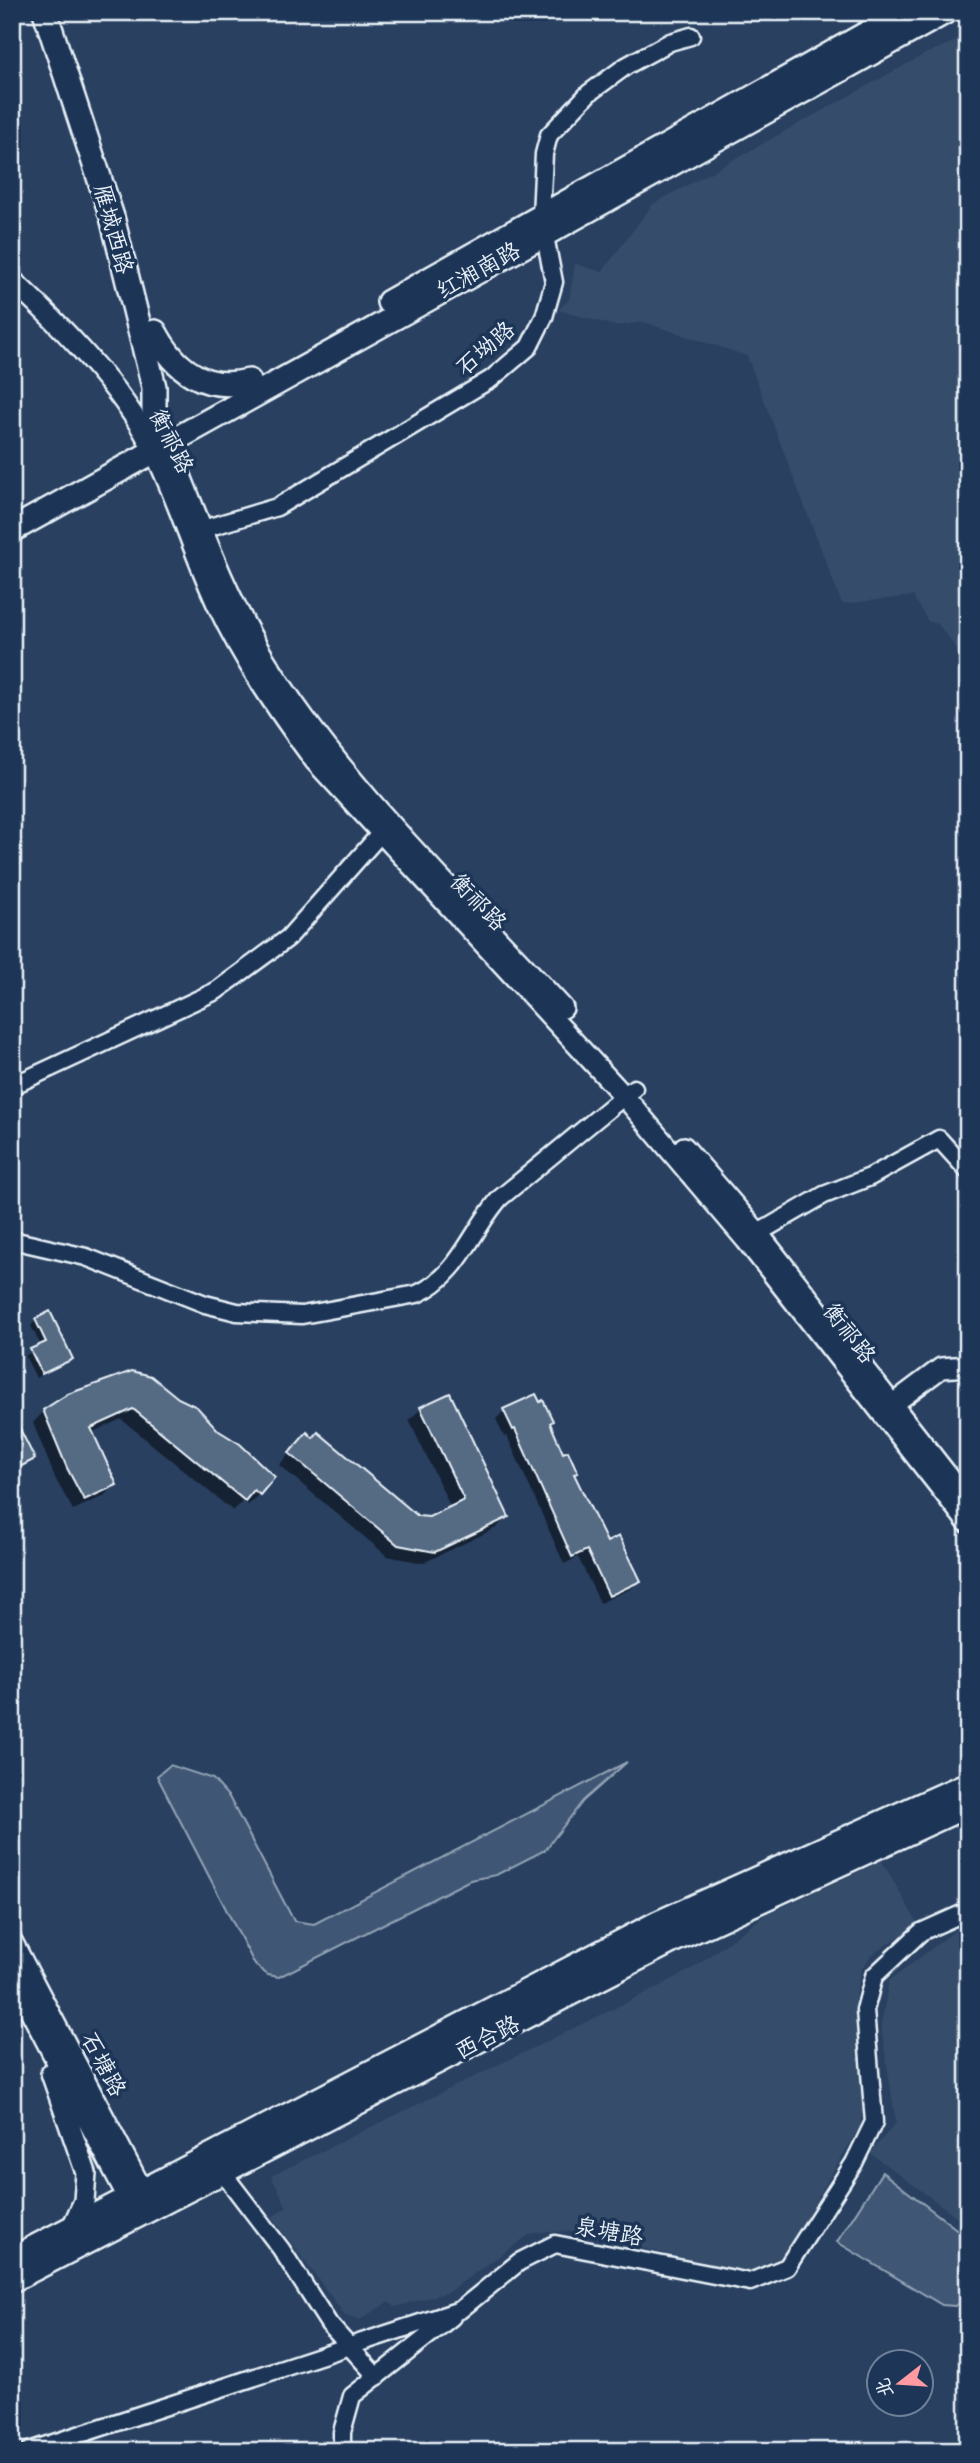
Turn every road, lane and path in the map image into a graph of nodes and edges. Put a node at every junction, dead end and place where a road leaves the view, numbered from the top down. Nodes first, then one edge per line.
1 (45, 12) edge
2 (58, 12) edge
3 (905, 12) edge
4 (946, 12) edge
5 (691, 36) dead end
6 (542, 225) junction
7 (12, 271) edge
8 (12, 280) edge
9 (155, 332) junction
10 (248, 381) junction
11 (157, 436) junction
12 (12, 512) edge
13 (203, 529) junction
14 (12, 530) edge
15 (380, 834) junction
16 (12, 1086) edge
17 (629, 1092) junction
18 (968, 1171) edge
19 (752, 1237) junction
20 (12, 1240) edge
21 (968, 1366) edge
22 (968, 1376) edge
23 (893, 1411) junction
24 (968, 1502) edge
25 (968, 1523) edge
26 (968, 1784) edge
27 (968, 1805) edge
28 (968, 1911) edge
29 (12, 1941) edge
30 (15, 1982) edge
31 (223, 2172) junction
32 (140, 2204) junction
33 (71, 2229) junction
34 (12, 2259) edge
35 (12, 2280) edge
36 (460, 2310) junction
37 (350, 2347) junction
38 (377, 2377) junction
39 (29, 2451) edge
40 (342, 2451) edge

1 - 11 main road, 雁城西路
2 - 9 main road, 雁城西路
3 - 6 main road, 红湘南路
4 - 6 main road, 红湘南路
5 - 6 street, 石坳路
6 - 10 main road, 红湘南路
6 - 11 main road, 红湘南路
6 - 13 street, 石坳路
7 - 11 street, 衡祁路
8 - 11 street, 衡祁路
9 - 10 main road
9 - 11 main road, 雁城西路
10 - 11 main road, 红湘南路
11 - 12 main road, 红湘南路
11 - 13 street, 衡祁路
11 - 14 main road, 红湘南路
11 - 15 street, 衡祁路
13 - 17 street, 衡祁路
15 - 16 street
15 - 17 street, 衡祁路
17 - 19 street, 衡祁路
17 - 20 street
18 - 19 street
19 - 23 street, 衡祁路
21 - 23 street
22 - 23 street
23 - 24 street, 衡祁路
23 - 25 street, 衡祁路
26 - 32 main road, 西合路
27 - 31 main road, 西合路
28 - 36 street, 泉塘路
29 - 32 street, 石塘路
30 - 32 street, 石塘路
30 - 33 street
31 - 32 main road, 西合路
31 - 37 street
32 - 33 main road, 西合路
32 - 35 main road, 西合路
33 - 34 main road, 西合路
36 - 37 street, 泉塘路
36 - 38 street
37 - 38 street
37 - 39 street, 泉塘路
38 - 40 street

